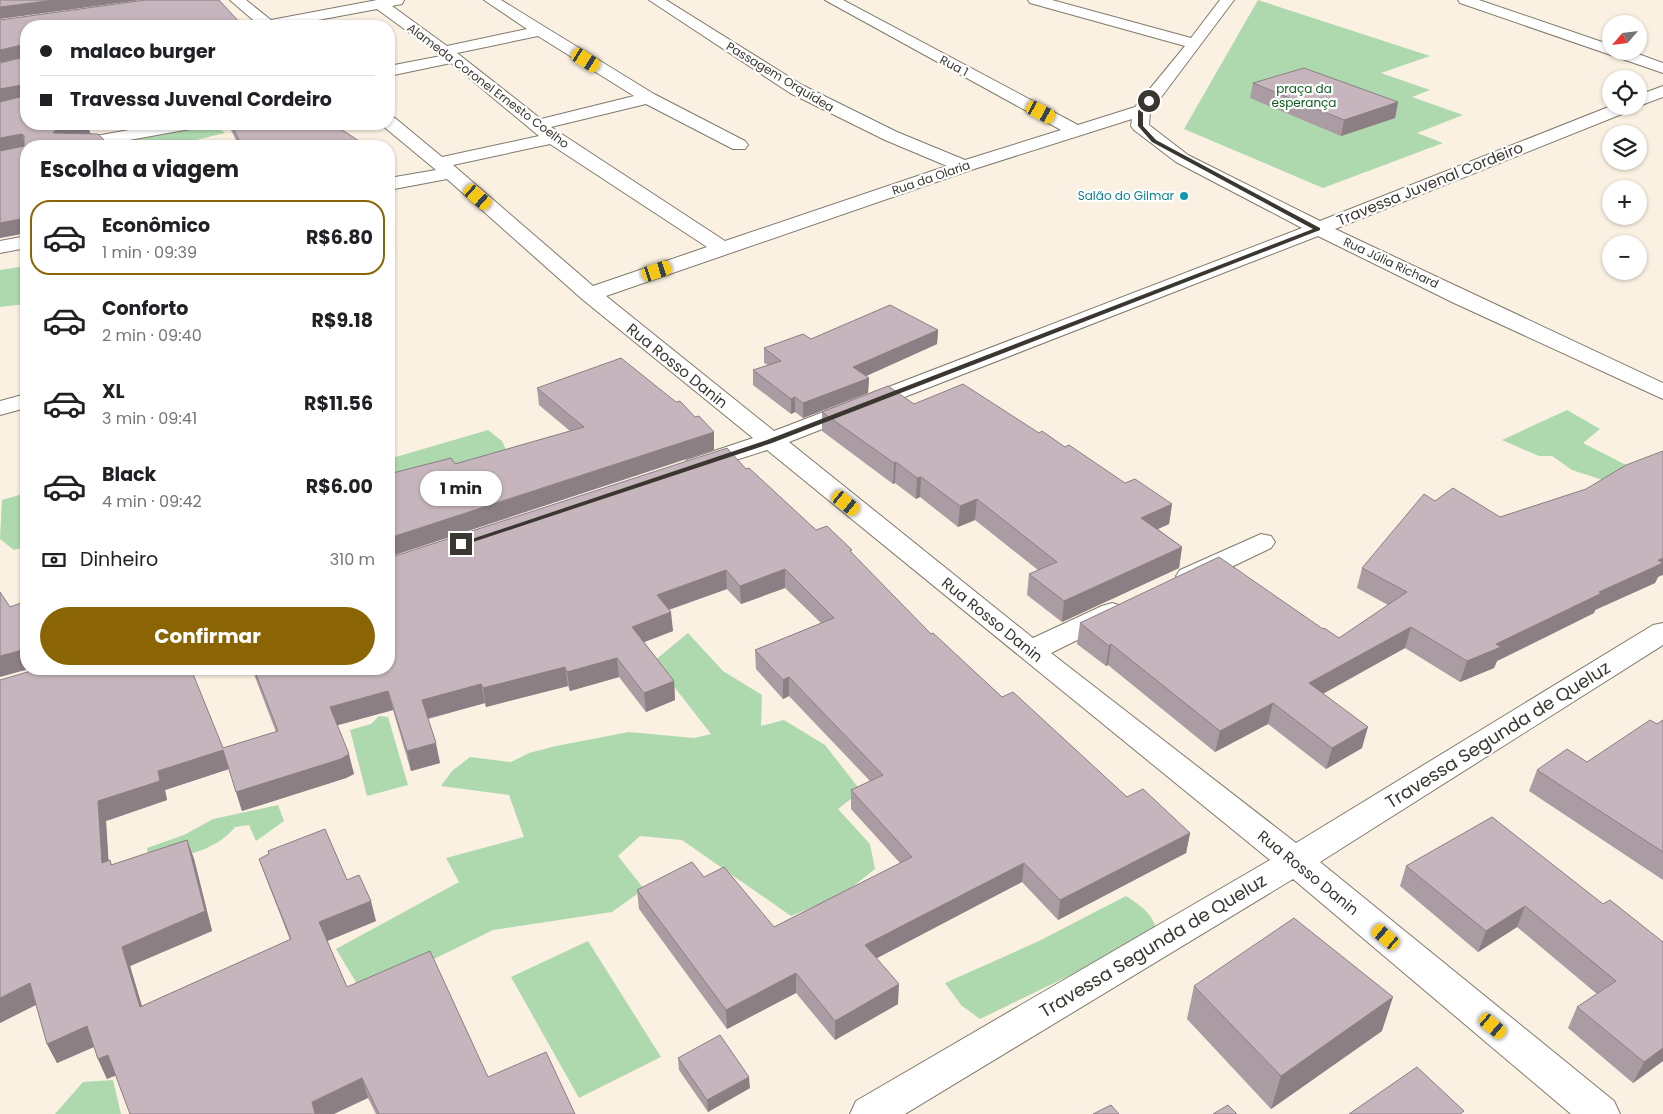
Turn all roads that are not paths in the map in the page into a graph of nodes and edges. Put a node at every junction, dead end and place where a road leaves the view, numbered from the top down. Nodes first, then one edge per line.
1 (237, 0) edge
2 (404, 0) edge
3 (492, 0) edge
4 (656, 0) edge
5 (832, 0) edge
6 (1034, 0) edge
7 (1227, 0) edge
8 (1465, 0) edge
9 (379, 4) junction
10 (262, 20) edge
11 (299, 20) edge
12 (540, 31) junction
13 (1195, 44) junction
14 (1602, 47) edge
15 (450, 54) junction
16 (1639, 60) edge
17 (1663, 68) edge
18 (395, 69) edge
19 (1663, 91) edge
20 (648, 98) junction
21 (1647, 98) edge
22 (1141, 111) junction
23 (1603, 115) edge
24 (540, 125) junction
25 (395, 127) edge
26 (157, 130) edge
27 (1076, 131) junction
28 (553, 138) junction
29 (101, 140) edge
30 (739, 146) dead end
31 (964, 166) junction
32 (445, 168) junction
33 (395, 182) edge
34 (1318, 229) junction
35 (20, 243) edge
36 (0, 247) edge
37 (724, 249) junction
38 (590, 294) junction
39 (1663, 392) edge
40 (20, 403) edge
41 (0, 408) edge
42 (770, 441) junction
43 (677, 472) edge
44 (1261, 542) dead end
45 (1163, 588) edge
46 (1136, 601) edge
47 (1663, 632) edge
48 (1030, 651) junction
49 (1295, 861) junction
50 (870, 1114) edge
51 (1600, 1114) edge

1 - 10 street
2 - 9 street
3 - 12 street
4 - 31 street, Passagem Orquídea
5 - 27 street, Rua 1
6 - 13 street
7 - 13 street
8 - 14 street
9 - 11 street
9 - 15 street, Alameda Coronel Ernesto Coelho
12 - 15 street
12 - 20 street
13 - 22 street
15 - 18 street
15 - 24 street, Alameda Coronel Ernesto Coelho
16 - 17 street
19 - 21 street
20 - 24 street
20 - 30 street
22 - 27 street, Rua da Olaria
22 - 34 street, Rua Júlia Richard
23 - 34 street, Travessa Juvenal Cordeiro
24 - 28 street, Alameda Coronel Ernesto Coelho
25 - 32 street, Rua Rosso Danin
26 - 29 street
27 - 31 street, Rua da Olaria
28 - 32 street
28 - 37 street, Alameda Coronel Ernesto Coelho
31 - 37 street, Rua da Olaria
32 - 33 street
32 - 38 street, Rua Rosso Danin
34 - 39 street, Rua Júlia Richard
34 - 42 street, Travessa Juvenal Cordeiro
35 - 36 street
37 - 38 street, Rua da Olaria
38 - 42 street, Rua Rosso Danin
40 - 41 street
42 - 43 street, Travessa Juvenal Cordeiro
42 - 48 street, Rua Rosso Danin
44 - 45 street
46 - 48 street
47 - 49 street, Travessa Segunda de Queluz
48 - 49 street, Rua Rosso Danin
49 - 50 street, Travessa Segunda de Queluz
49 - 51 street, Rua Rosso Danin

